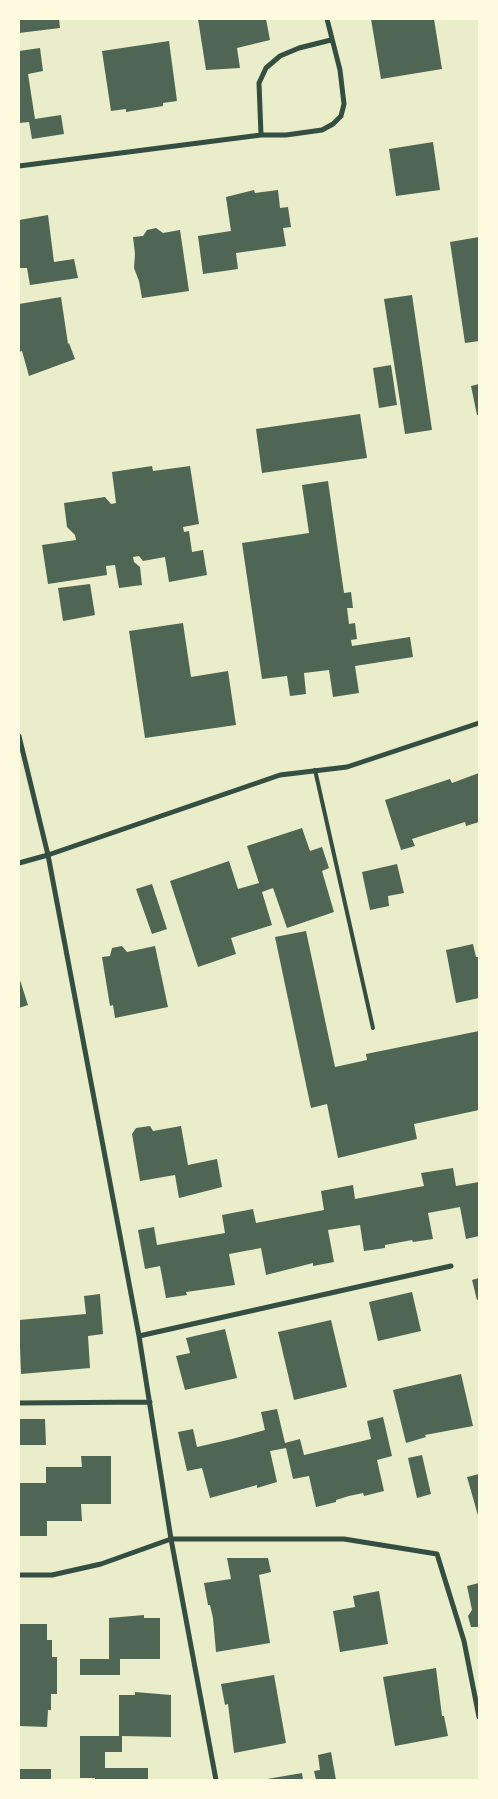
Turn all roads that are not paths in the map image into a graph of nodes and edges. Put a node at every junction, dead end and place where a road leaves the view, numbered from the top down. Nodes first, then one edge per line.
1 (327, 19) edge
2 (331, 40) junction
3 (261, 135) junction
4 (19, 166) edge
5 (479, 723) edge
6 (19, 736) edge
7 (315, 770) junction
8 (48, 855) junction
9 (19, 862) edge
10 (373, 1028) dead end
11 (450, 1266) dead end
12 (139, 1336) junction
13 (150, 1402) junction
14 (19, 1403) edge
15 (172, 1539) junction
16 (19, 1575) edge
17 (479, 1717) edge
18 (216, 1780) edge

1 - 2 street
2 - 3 street
2 - 3 street
3 - 4 street
5 - 7 street
6 - 8 street
7 - 8 street
7 - 10 lane
8 - 9 street
8 - 12 street
11 - 12 street
12 - 13 street
13 - 14 street
13 - 15 street
15 - 16 street
15 - 17 street
15 - 18 street

